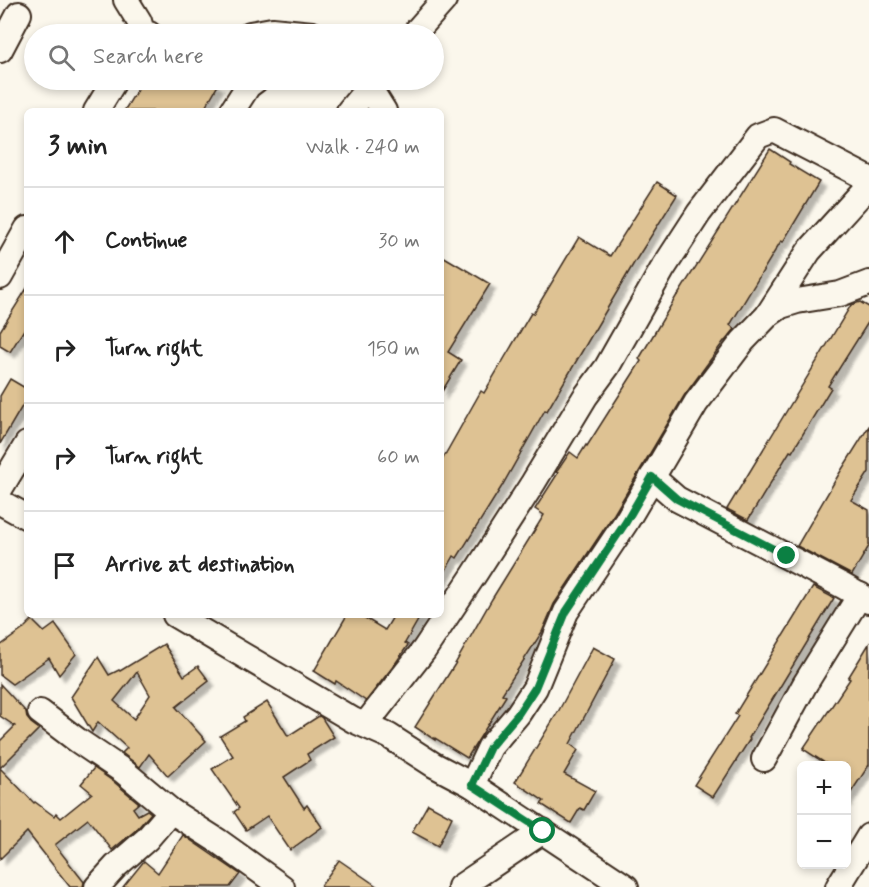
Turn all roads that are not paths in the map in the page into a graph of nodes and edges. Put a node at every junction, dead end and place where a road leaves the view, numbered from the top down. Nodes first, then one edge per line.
1 (126, 0) edge
2 (444, 0) edge
3 (17, 10) edge
4 (140, 24) edge
5 (423, 24) edge
6 (0, 50) edge
7 (109, 90) edge
8 (245, 90) edge
9 (366, 90) edge
10 (375, 90) edge
11 (98, 108) edge
12 (234, 108) edge
13 (351, 108) edge
14 (383, 108) edge
15 (869, 179) edge
16 (869, 185) edge
17 (24, 234) edge
18 (0, 277) edge
19 (869, 283) edge
20 (768, 315) junction
21 (24, 449) edge
22 (652, 477) junction
23 (0, 489) edge
24 (0, 502) edge
25 (24, 516) edge
26 (864, 598) edge
27 (181, 618) edge
28 (40, 711) dead end
29 (365, 725) junction
30 (764, 759) dead end
31 (472, 785) junction
32 (171, 811) junction
33 (543, 831) junction
34 (869, 836) edge
35 (97, 887) edge
36 (282, 887) edge
37 (460, 887) edge
38 (626, 887) edge
39 (838, 887) edge

1 - 4 street
2 - 5 street
3 - 6 street
7 - 11 street
8 - 12 street
9 - 13 street
10 - 14 street
15 - 29 street
16 - 20 street
17 - 18 street
19 - 20 street
20 - 22 street
21 - 23 street
22 - 26 street
22 - 31 street
24 - 25 street
26 - 30 street
27 - 29 street
28 - 32 street
29 - 31 street
31 - 33 street
32 - 35 street
32 - 36 street
33 - 37 street
33 - 38 street
34 - 39 street

